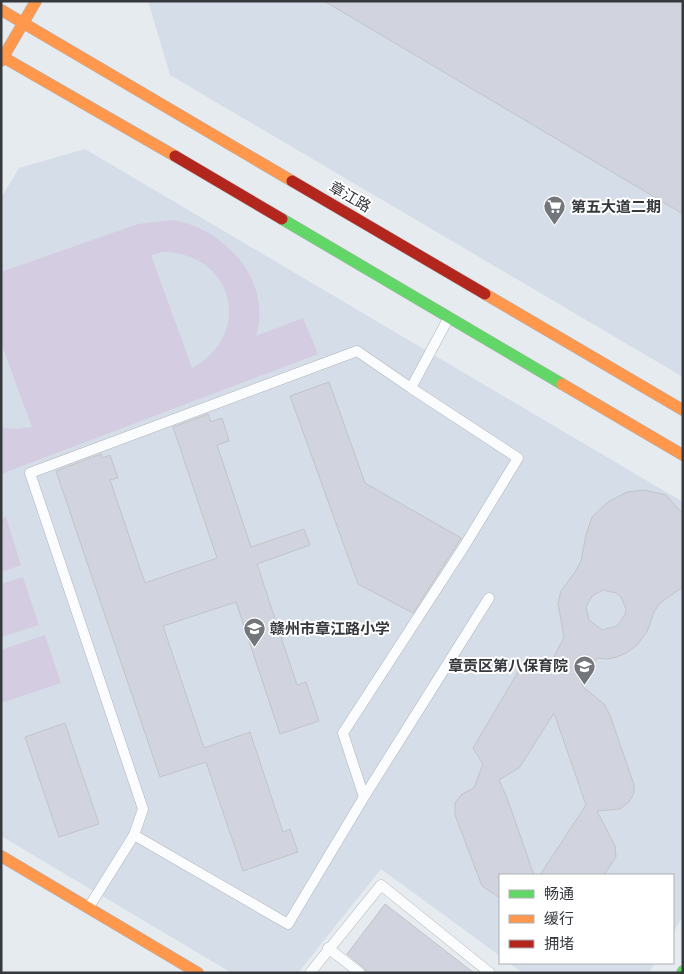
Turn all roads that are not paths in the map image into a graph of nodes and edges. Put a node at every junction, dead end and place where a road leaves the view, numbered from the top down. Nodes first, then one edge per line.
1 (36, 1) edge
2 (1, 10) edge
3 (24, 23) junction
4 (2, 58) edge
5 (449, 318) junction
6 (411, 388) junction
7 (683, 410) edge
8 (683, 455) edge
9 (489, 598) dead end
10 (364, 797) junction
11 (134, 835) junction
12 (1, 856) edge
13 (88, 908) junction
14 (328, 948) junction
15 (198, 973) edge
16 (310, 973) edge
17 (360, 973) edge
18 (490, 973) edge

1 - 3 main road
2 - 3 main road, 章江路
3 - 4 main road
3 - 7 main road, 章江路
4 - 5 main road
5 - 6 lane
5 - 8 main road
6 - 10 lane
6 - 11 lane
9 - 10 lane
10 - 11 lane
11 - 13 lane
12 - 13 main road
13 - 15 main road
14 - 16 lane
14 - 17 lane
14 - 18 lane

